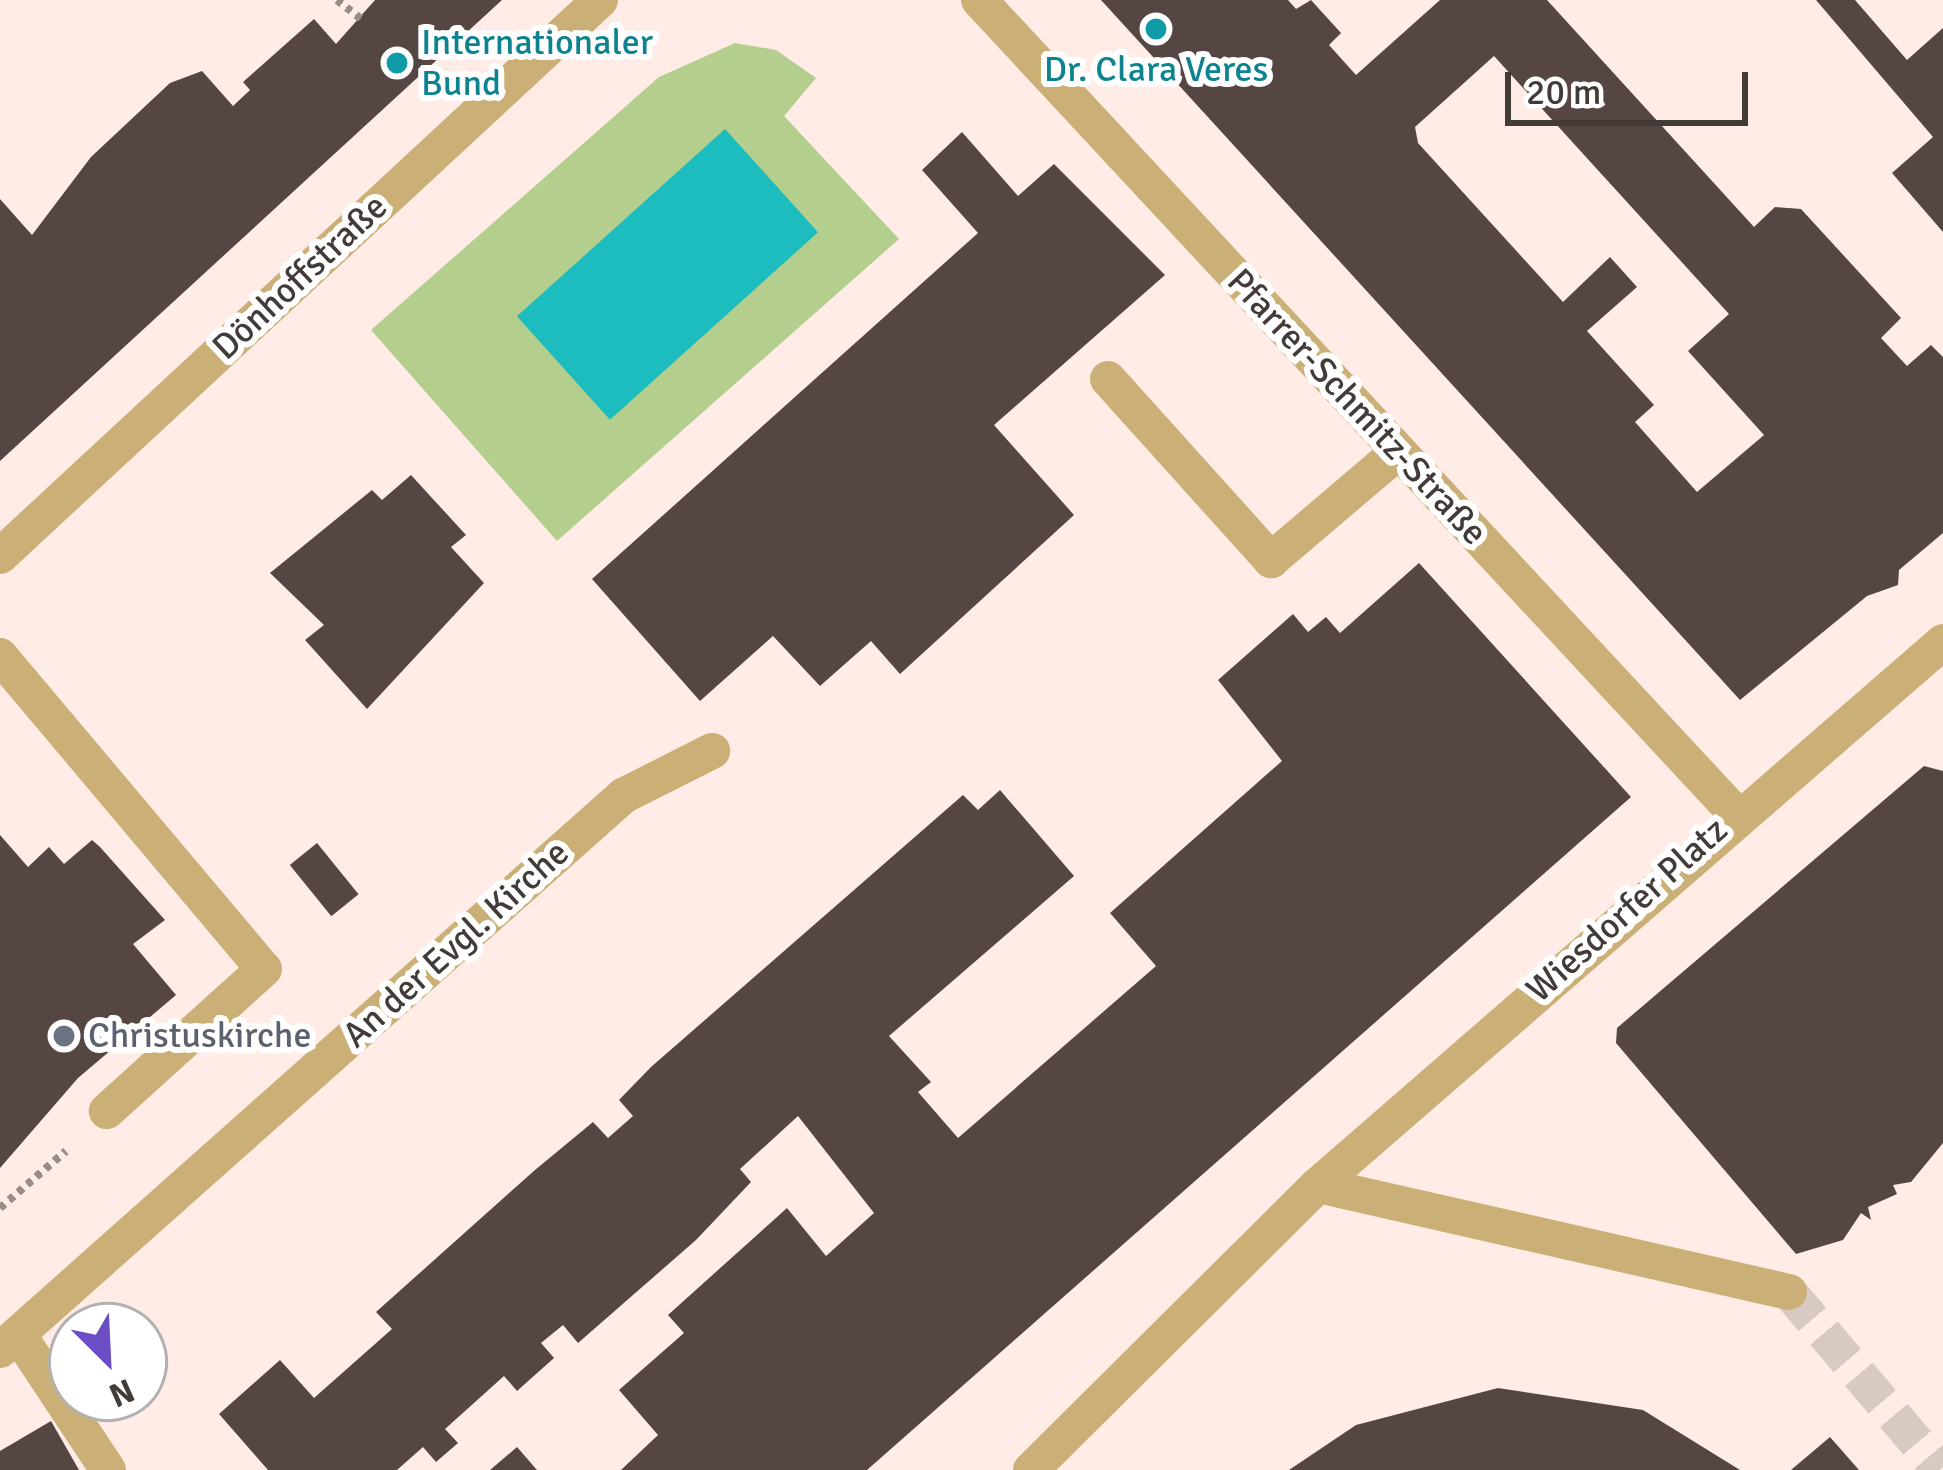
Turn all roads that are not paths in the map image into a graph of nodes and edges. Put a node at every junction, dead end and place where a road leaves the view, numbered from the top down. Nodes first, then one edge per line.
1 (600, 0) edge
2 (979, 0) edge
3 (1108, 379) dead end
4 (1398, 452) junction
5 (0, 556) edge
6 (1943, 642) edge
7 (0, 656) edge
8 (712, 752) dead end
9 (1736, 814) junction
10 (107, 1111) road end
11 (1318, 1185) junction
12 (1789, 1292) tunnel mouth
13 (9, 1342) edge
14 (108, 1470) edge
15 (1031, 1470) edge

1 - 5 street, Dönhoffstraße
2 - 4 street, Pfarrer-Schmitz-Straße
3 - 4 street
4 - 9 street, Pfarrer-Schmitz-Straße
6 - 9 street, Wiesdorfer Platz
7 - 10 street
8 - 13 street, An der Evgl. Kirche
9 - 11 street, Wiesdorfer Platz
11 - 12 street
11 - 15 street, Wiesdorfer Platz
13 - 14 street

